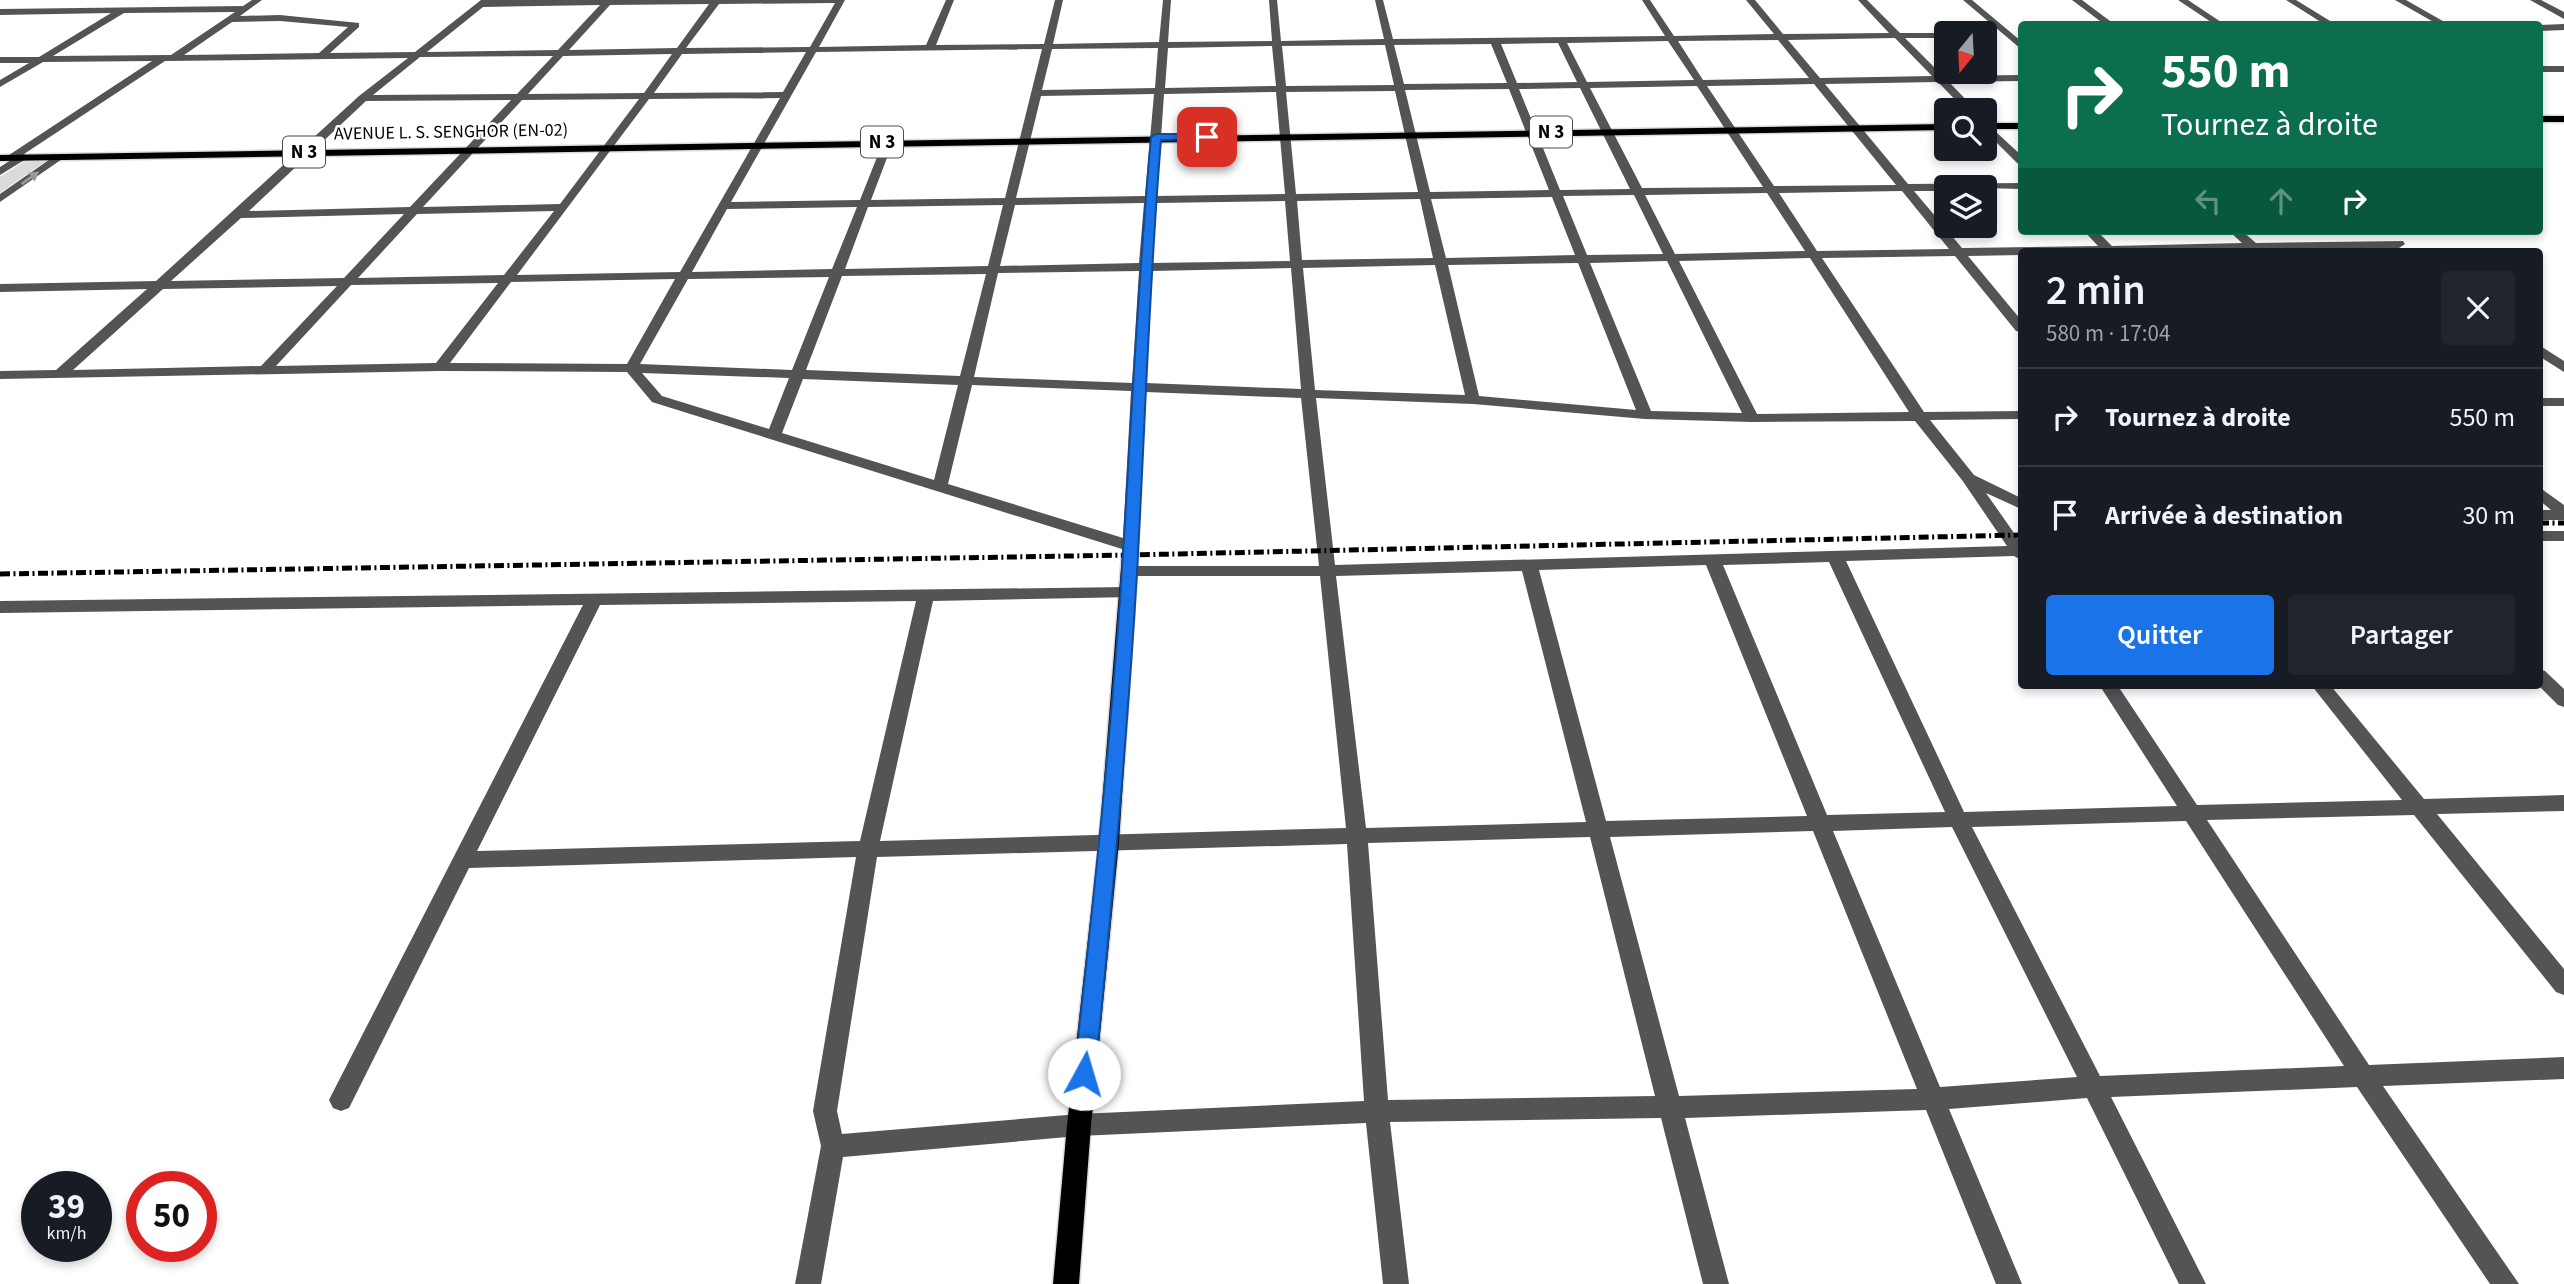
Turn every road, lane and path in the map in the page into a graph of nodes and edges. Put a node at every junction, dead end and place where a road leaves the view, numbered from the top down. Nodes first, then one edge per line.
1 (25, 0) edge
2 (140, 0) edge
3 (258, 0) edge
4 (836, 0) edge
5 (841, 0) edge
6 (950, 0) edge
7 (1059, 0) edge
8 (1167, 0) edge
9 (1273, 0) edge
10 (1378, 0) edge
11 (1646, 0) edge
12 (1749, 0) edge
13 (1862, 0) edge
14 (1967, 0) edge
15 (2076, 0) edge
16 (2182, 0) edge
17 (2290, 0) edge
18 (2399, 0) edge
19 (2533, 0) edge
20 (608, 1) edge
21 (717, 1) edge
22 (483, 2) edge
23 (245, 9) junction
24 (122, 10) junction
25 (1, 13) edge
26 (2564, 16) edge
27 (230, 19) junction
28 (2105, 21) edge
29 (2214, 21) edge
30 (2325, 21) edge
31 (2438, 21) edge
32 (2564, 27) edge
33 (2543, 28) edge
34 (1997, 34) edge
35 (2007, 34) junction
36 (2018, 34) edge
37 (1897, 35) junction
38 (1934, 35) edge
39 (1780, 37) junction
40 (1671, 38) junction
41 (1561, 40) junction
42 (1495, 41) junction
43 (1388, 42) junction
44 (1276, 43) junction
45 (2018, 43) edge
46 (1164, 45) junction
47 (1048, 46) junction
48 (930, 48) junction
49 (813, 50) junction
50 (680, 51) junction
51 (560, 53) junction
52 (415, 55) junction
53 (321, 56) junction
54 (168, 58) junction
55 (0, 60) edge
56 (41, 60) junction
57 (2543, 69) edge
58 (2564, 69) edge
59 (1934, 73) edge
60 (1997, 78) edge
61 (2018, 78) edge
62 (1934, 79) edge
63 (1816, 81) junction
64 (1700, 83) junction
65 (0, 84) edge
66 (1584, 84) junction
67 (1945, 84) edge
68 (1513, 86) junction
69 (1399, 87) junction
70 (1280, 89) junction
71 (1160, 91) junction
72 (1037, 93) junction
73 (787, 95) junction
74 (646, 96) junction
75 (519, 97) junction
76 (363, 98) junction
77 (1959, 98) edge
78 (2543, 119) edge
79 (2564, 119) edge
80 (1997, 126) edge
81 (2018, 126) edge
82 (1934, 127) edge
83 (1854, 128) junction
84 (1731, 130) junction
85 (1607, 131) junction
86 (1532, 132) junction
87 (1410, 134) junction
88 (1285, 136) junction
89 (1156, 137) junction
90 (1997, 138) edge
91 (1025, 140) junction
92 (888, 142) junction
93 (759, 144) junction
94 (609, 147) junction
95 (471, 149) junction
96 (304, 152) junction
97 (17, 157) junction
98 (60, 157) junction
99 (0, 158) edge
100 (2018, 158) edge
101 (0, 172) edge
102 (2018, 186) edge
103 (1904, 188) junction
104 (1771, 190) junction
105 (1638, 192) junction
106 (1556, 193) junction
107 (1425, 195) junction
108 (1290, 197) junction
109 (0, 199) edge
110 (1151, 199) junction
111 (1010, 201) junction
112 (864, 203) junction
113 (724, 205) junction
114 (562, 207) junction
115 (414, 211) junction
116 (238, 215) junction
117 (2094, 235) edge
118 (2240, 235) edge
119 (2388, 235) edge
120 (2399, 244) junction
121 (2108, 248) edge
122 (2255, 248) edge
123 (2285, 248) edge
124 (2404, 248) edge
125 (2018, 251) edge
126 (1958, 252) junction
127 (1813, 254) junction
128 (1582, 258) junction
129 (1671, 258) junction
130 (1440, 261) junction
131 (1296, 263) junction
132 (1145, 266) junction
133 (993, 269) junction
134 (837, 272) junction
135 (684, 275) junction
136 (506, 278) junction
137 (348, 281) junction
138 (160, 285) junction
139 (0, 288) edge
140 (2018, 324) edge
141 (2543, 352) edge
142 (440, 367) junction
143 (631, 368) junction
144 (2564, 368) edge
145 (265, 370) junction
146 (61, 373) junction
147 (0, 375) edge
148 (798, 375) junction
149 (966, 381) junction
150 (1139, 388) junction
151 (1308, 394) junction
152 (1473, 400) junction
153 (2543, 402) edge
154 (2564, 402) edge
155 (1645, 415) junction
156 (2018, 415) edge
157 (1920, 417) junction
158 (1752, 418) junction
159 (774, 435) junction
160 (1969, 478) junction
161 (940, 487) junction
162 (2543, 496) edge
163 (2018, 502) edge
164 (2564, 514) edge
165 (2543, 515) edge
166 (2543, 536) edge
167 (2564, 536) edge
168 (2018, 550) edge
169 (2018, 553) edge
170 (1835, 556) junction
171 (1130, 557) junction
172 (1712, 559) junction
173 (1529, 564) junction
174 (1326, 571) junction
175 (1126, 593) junction
176 (926, 596) junction
177 (593, 602) junction
178 (0, 607) edge
179 (2543, 679) edge
180 (2111, 689) edge
181 (2323, 689) edge
182 (2564, 700) edge
183 (2564, 803) edge
184 (2421, 807) junction
185 (2193, 813) junction
186 (1958, 819) junction
187 (1821, 823) junction
188 (1598, 829) junction
189 (1357, 835) junction
190 (1110, 842) junction
191 (868, 849) junction
192 (463, 860) junction
193 (2564, 985) edge
194 (2564, 1068) edge
195 (2363, 1076) junction
196 (2094, 1087) junction
197 (1932, 1099) junction
198 (341, 1100) dead end
199 (1671, 1107) junction
200 (1377, 1111) junction
201 (1079, 1125) junction
202 (833, 1146) junction
203 (808, 1284) edge
204 (1066, 1284) edge
205 (1396, 1284) edge
206 (1716, 1284) edge
207 (2009, 1284) edge
208 (2193, 1284) edge
209 (2506, 1284) edge

1 - 25 street
2 - 24 street
3 - 23 street
4 - 21 street
5 - 49 street
6 - 48 street
7 - 47 street
8 - 46 street
9 - 44 street
10 - 43 street
11 - 40 street
12 - 39 street
13 - 37 street
14 - 35 street
15 - 28 street
16 - 29 street
17 - 30 street
18 - 31 street
19 - 26 street
20 - 21 street
20 - 22 street
20 - 51 street
21 - 50 street
22 - 52 street
23 - 24 street
23 - 27 street
24 - 25 street
24 - 56 street
27 - 53 street
27 - 54 street
32 - 33 street
34 - 35 street
35 - 36 street
35 - 45 street
37 - 38 street
37 - 39 street
37 - 59 street
39 - 40 street
39 - 63 street
40 - 41 street
40 - 64 street
41 - 42 street
41 - 66 street
42 - 43 street
42 - 68 street
43 - 44 street
43 - 69 street
44 - 46 street
44 - 70 street
46 - 47 street
46 - 71 street
47 - 48 street
47 - 72 street
48 - 49 street
49 - 50 street
49 - 73 street
50 - 51 street
50 - 74 street
51 - 52 street
51 - 75 street
52 - 53 street
52 - 76 street
53 - 54 street
54 - 56 street
54 - 97 street
55 - 56 street
56 - 65 street
57 - 58 street
60 - 61 street
62 - 63 street
63 - 64 street
63 - 83 street
64 - 66 street
64 - 84 street
66 - 68 street
66 - 85 street
67 - 77 street
68 - 69 street
68 - 86 street
69 - 70 street
69 - 87 street
70 - 71 street
70 - 88 street
71 - 72 street
71 - 89 street
72 - 91 street
73 - 74 street
73 - 93 street
74 - 75 street
74 - 94 street
75 - 76 street
75 - 95 street
76 - 96 street
78 - 79 main road
80 - 81 main road
82 - 83 main road, N 3
83 - 84 main road, N 3
83 - 103 street
84 - 85 main road, N 3
84 - 104 street
85 - 86 main road, N 3
85 - 105 street
86 - 87 main road, N 3
86 - 106 street
87 - 88 main road, N 3
87 - 107 street
88 - 89 main road, N 3
88 - 108 street
89 - 91 main road, N 3
89 - 110 street
90 - 100 street
91 - 92 main road, N 3
91 - 111 street
92 - 93 main road, N 3
92 - 112 street
93 - 94 main road, N 3
93 - 113 street
94 - 95 main road, AVENUE L. S. SENGHOR (EN-02) / N 3
94 - 114 street
95 - 96 main road, AVENUE L. S. SENGHOR (EN-02) / N 3
95 - 115 street
96 - 98 main road, AVENUE L. S. SENGHOR (EN-02) / N 3
96 - 116 street
97 - 98 main road, AVENUE L. S. SENGHOR (EN-02) / N 3
97 - 99 main road, AVENUE L. S. SENGHOR (EN-02) / N 3
97 - 101 street
109 -> 98 street
102 - 103 street
103 - 104 street
103 - 126 street
104 - 105 street
104 - 127 street
105 - 106 street
105 - 129 street
106 - 107 street
106 - 128 street
107 - 108 street
107 - 130 street
108 - 110 street
108 - 131 street
110 - 111 street
110 - 132 street
111 - 112 street
111 - 133 street
112 - 113 street
112 - 134 street
113 - 135 street
114 - 115 street
114 - 136 street
115 - 116 street
115 - 137 street
116 - 138 street
117 - 121 street
118 - 122 street
119 - 120 street
120 - 123 street
120 - 124 street
125 - 126 street
126 - 127 street
126 - 140 street
127 - 129 street
127 - 157 street
128 - 129 street
128 - 130 street
128 - 155 street
129 - 158 street
130 - 131 street
130 - 152 street
131 - 132 street
131 - 151 street
132 - 133 street
132 - 150 street
133 - 134 street
133 - 149 street
134 - 135 street
134 - 148 street
135 - 136 street
135 - 143 street
136 - 137 street
136 - 142 street
137 - 138 street
137 - 145 street
138 - 139 street
138 - 146 street
141 - 144 street
142 - 143 street
142 - 145 street
143 - 148 street
143 - 159 street
145 - 146 street
146 - 147 street
148 - 149 street
148 - 159 street
149 - 150 street
149 - 161 street
150 - 151 street
150 - 171 street
151 - 152 street
151 - 174 street
152 - 155 street
153 - 154 street
155 - 158 street
156 - 157 street
157 - 158 street
157 - 160 street
159 - 161 street
160 - 163 street
160 - 168 street
161 - 171 street
162 - 164 street
164 - 165 street
166 - 167 street
169 - 170 street
170 - 172 street
170 - 186 street
171 - 174 street
171 - 175 main road
172 - 173 street
172 - 187 street
173 - 174 street
173 - 188 street
174 - 189 street
175 - 176 street
175 - 190 main road
176 - 177 street
176 - 191 street
177 - 178 street
177 - 192 street
179 - 182 street
180 - 185 street
181 - 184 street
183 - 184 street
184 - 185 street
184 - 193 street
185 - 186 street
185 - 195 street
186 - 187 street
186 - 196 street
187 - 188 street
187 - 197 street
188 - 189 street
188 - 199 street
189 - 190 street
189 - 200 street
190 - 191 street
190 - 201 main road
191 - 192 street
191 - 202 street
192 - 198 street
194 - 195 street
195 - 196 street
195 - 209 street
196 - 197 street
196 - 208 street
197 - 199 street
197 - 207 street
199 - 200 street
199 - 206 street
200 - 201 street
200 - 205 street
201 - 202 street
201 - 204 main road
202 - 203 street

